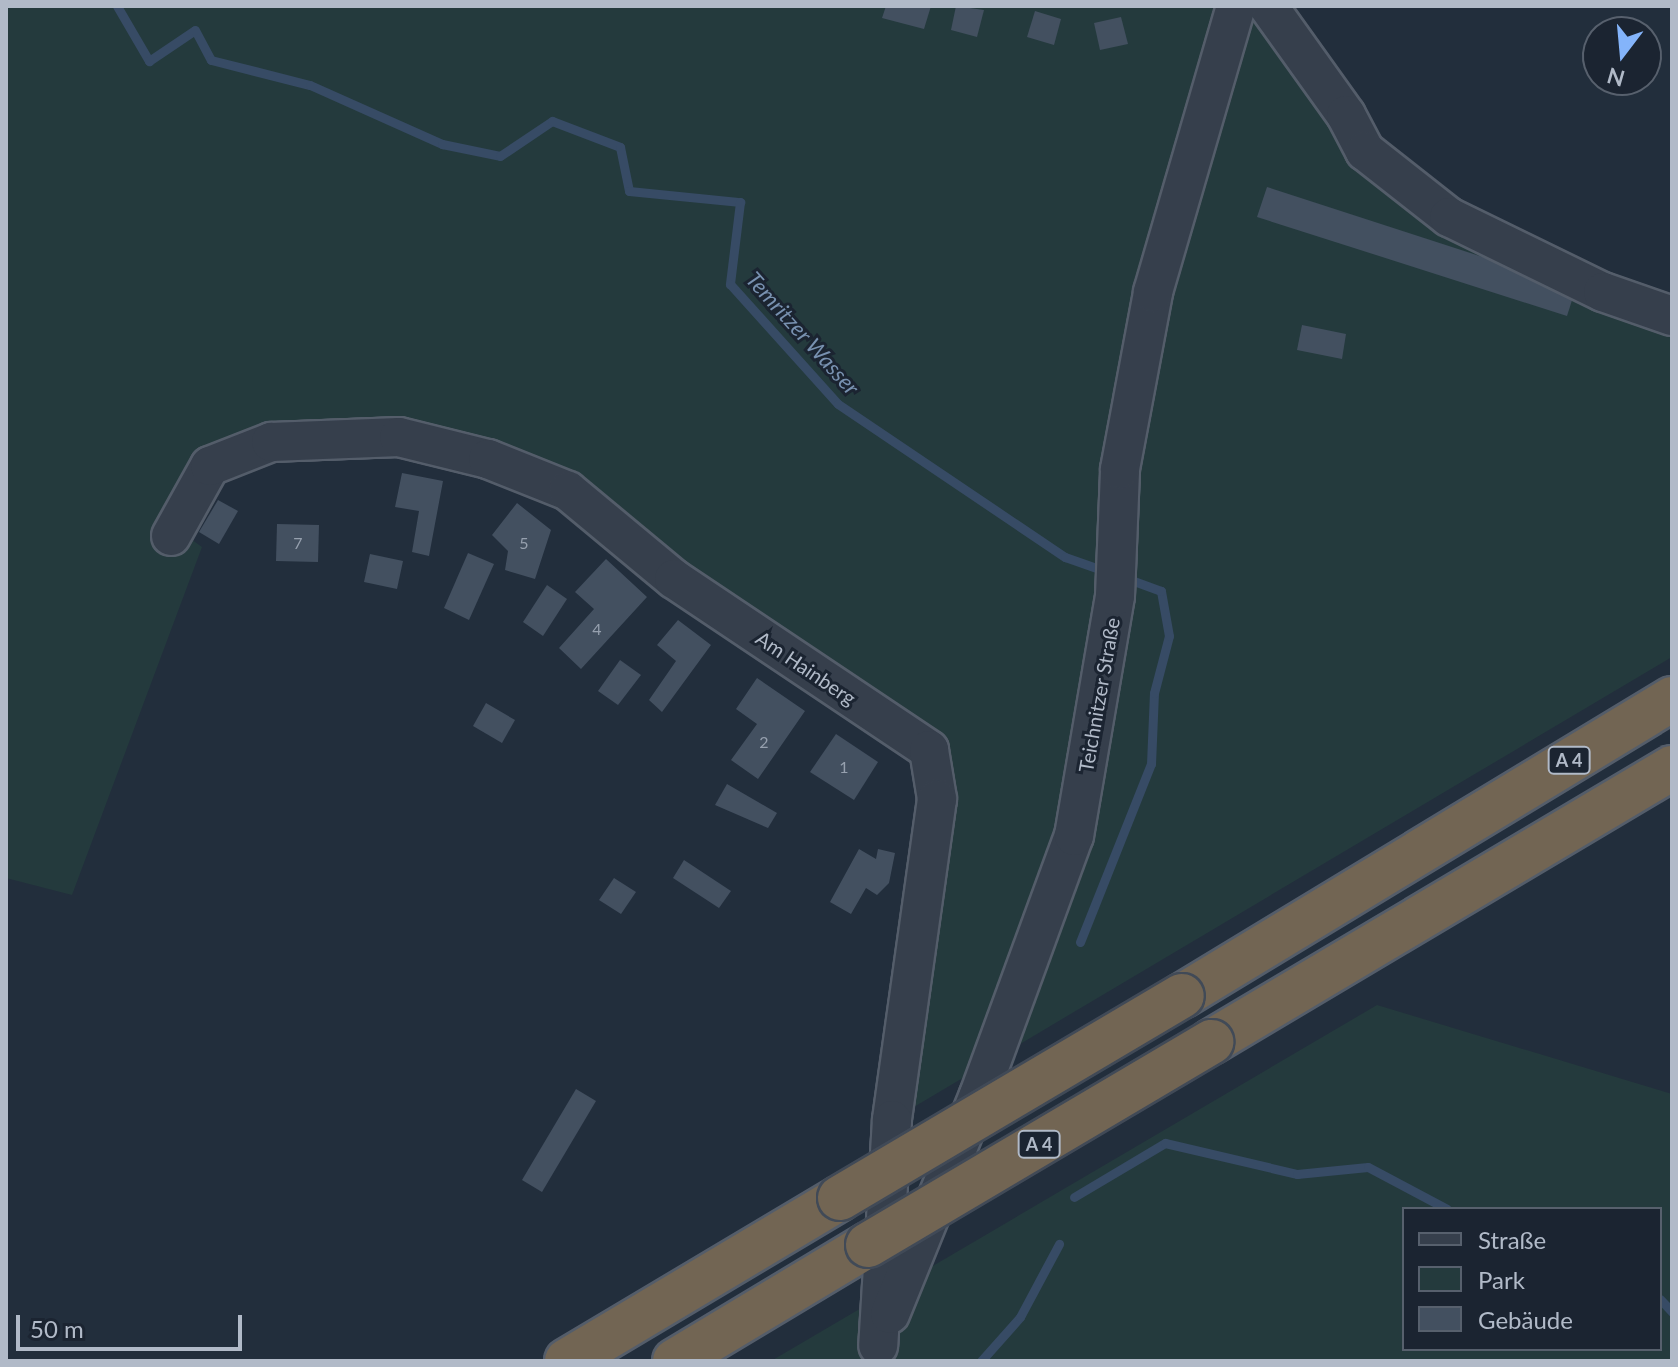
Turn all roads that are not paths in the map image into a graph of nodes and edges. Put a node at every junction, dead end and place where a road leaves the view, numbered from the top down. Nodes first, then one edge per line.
1 (1236, 6) edge
2 (1268, 6) edge
3 (1672, 316) edge
4 (171, 536) dead end
5 (1672, 699) edge
6 (1672, 768) edge
7 (874, 1353) edge
8 (567, 1361) edge
9 (675, 1361) edge

1 - 7 street, Teichnitzer Straße
2 - 3 street
4 - 7 street, Am Hainberg
5 - 8 highway, A 4, bridge
6 - 9 highway, A 4, bridge

